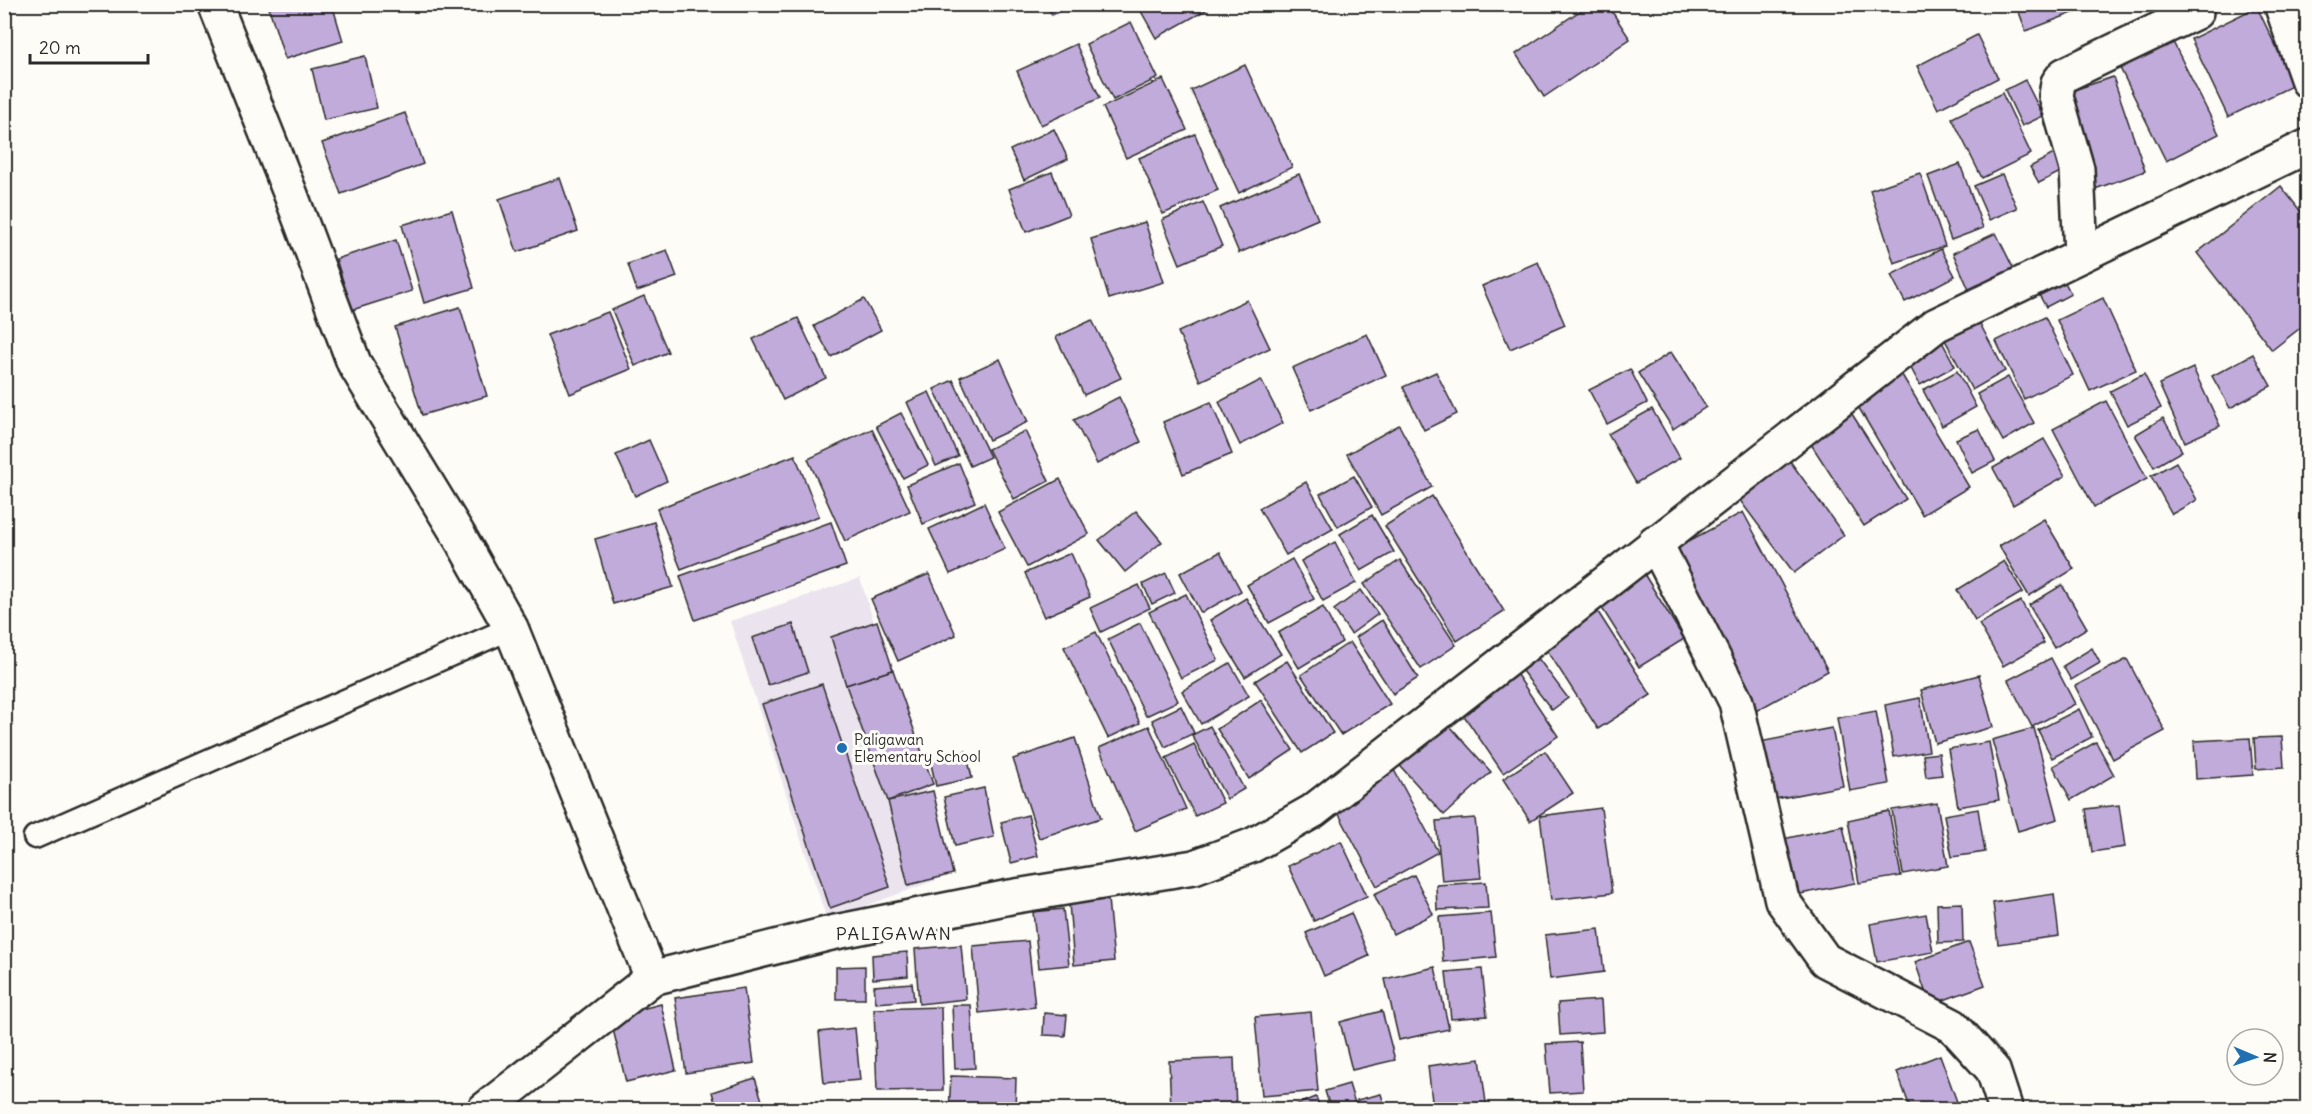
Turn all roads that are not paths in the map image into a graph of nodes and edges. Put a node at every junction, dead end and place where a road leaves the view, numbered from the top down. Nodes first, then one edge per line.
1 (215, 4) edge
2 (2281, 4) edge
3 (2196, 12) dead end
4 (2307, 81) edge
5 (2307, 146) edge
6 (2080, 255) junction
7 (1655, 542) junction
8 (511, 628) junction
9 (35, 837) dead end
10 (652, 978) junction
11 (484, 1110) edge
12 (2006, 1110) edge

1 - 8 street
2 - 4 street
3 - 6 street
5 - 6 street
6 - 7 street
7 - 10 street
7 - 12 street
8 - 9 lane
8 - 10 street
10 - 11 street

